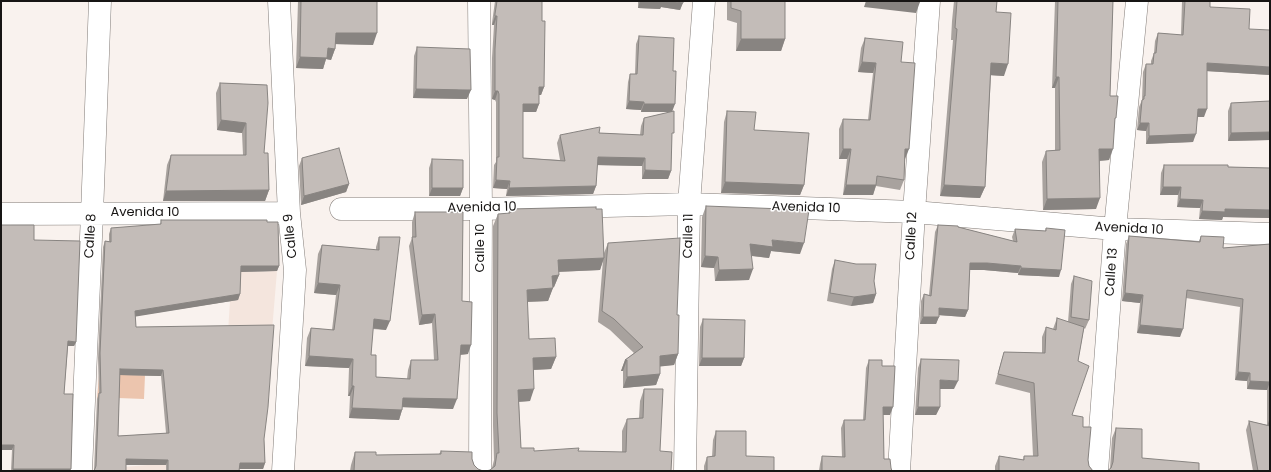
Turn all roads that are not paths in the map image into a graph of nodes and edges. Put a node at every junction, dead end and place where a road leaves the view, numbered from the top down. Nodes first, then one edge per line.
1 (100, 1) edge
2 (280, 1) edge
3 (480, 1) edge
4 (704, 1) edge
5 (929, 1) edge
6 (1137, 1) edge
7 (689, 204) junction
8 (341, 209) dead end
9 (481, 209) junction
10 (914, 212) junction
11 (289, 213) junction
12 (1, 214) edge
13 (92, 214) junction
14 (1115, 229) junction
15 (1270, 234) edge
16 (81, 471) edge
17 (283, 471) edge
18 (480, 471) edge
19 (685, 471) edge
20 (899, 471) edge
21 (1097, 471) edge

1 - 13 street, Calle 8
2 - 11 street, Calle 9
3 - 9 street, Calle 10
4 - 7 street, Calle 11
5 - 10 street, Calle 12
6 - 14 street, Calle 13
7 - 9 street, Avenida 10
7 - 10 street, Avenida 10
7 - 19 street, Calle 11
8 - 9 street, Avenida 10
9 - 18 street, Calle 10
10 - 14 street, Avenida 10
10 - 20 street, Calle 12
11 - 13 street, Avenida 10
11 - 17 street, Calle 9
12 - 13 street, Avenida 10
13 - 16 street, Calle 8
14 - 15 street, Avenida 10
14 - 21 street, Calle 13

